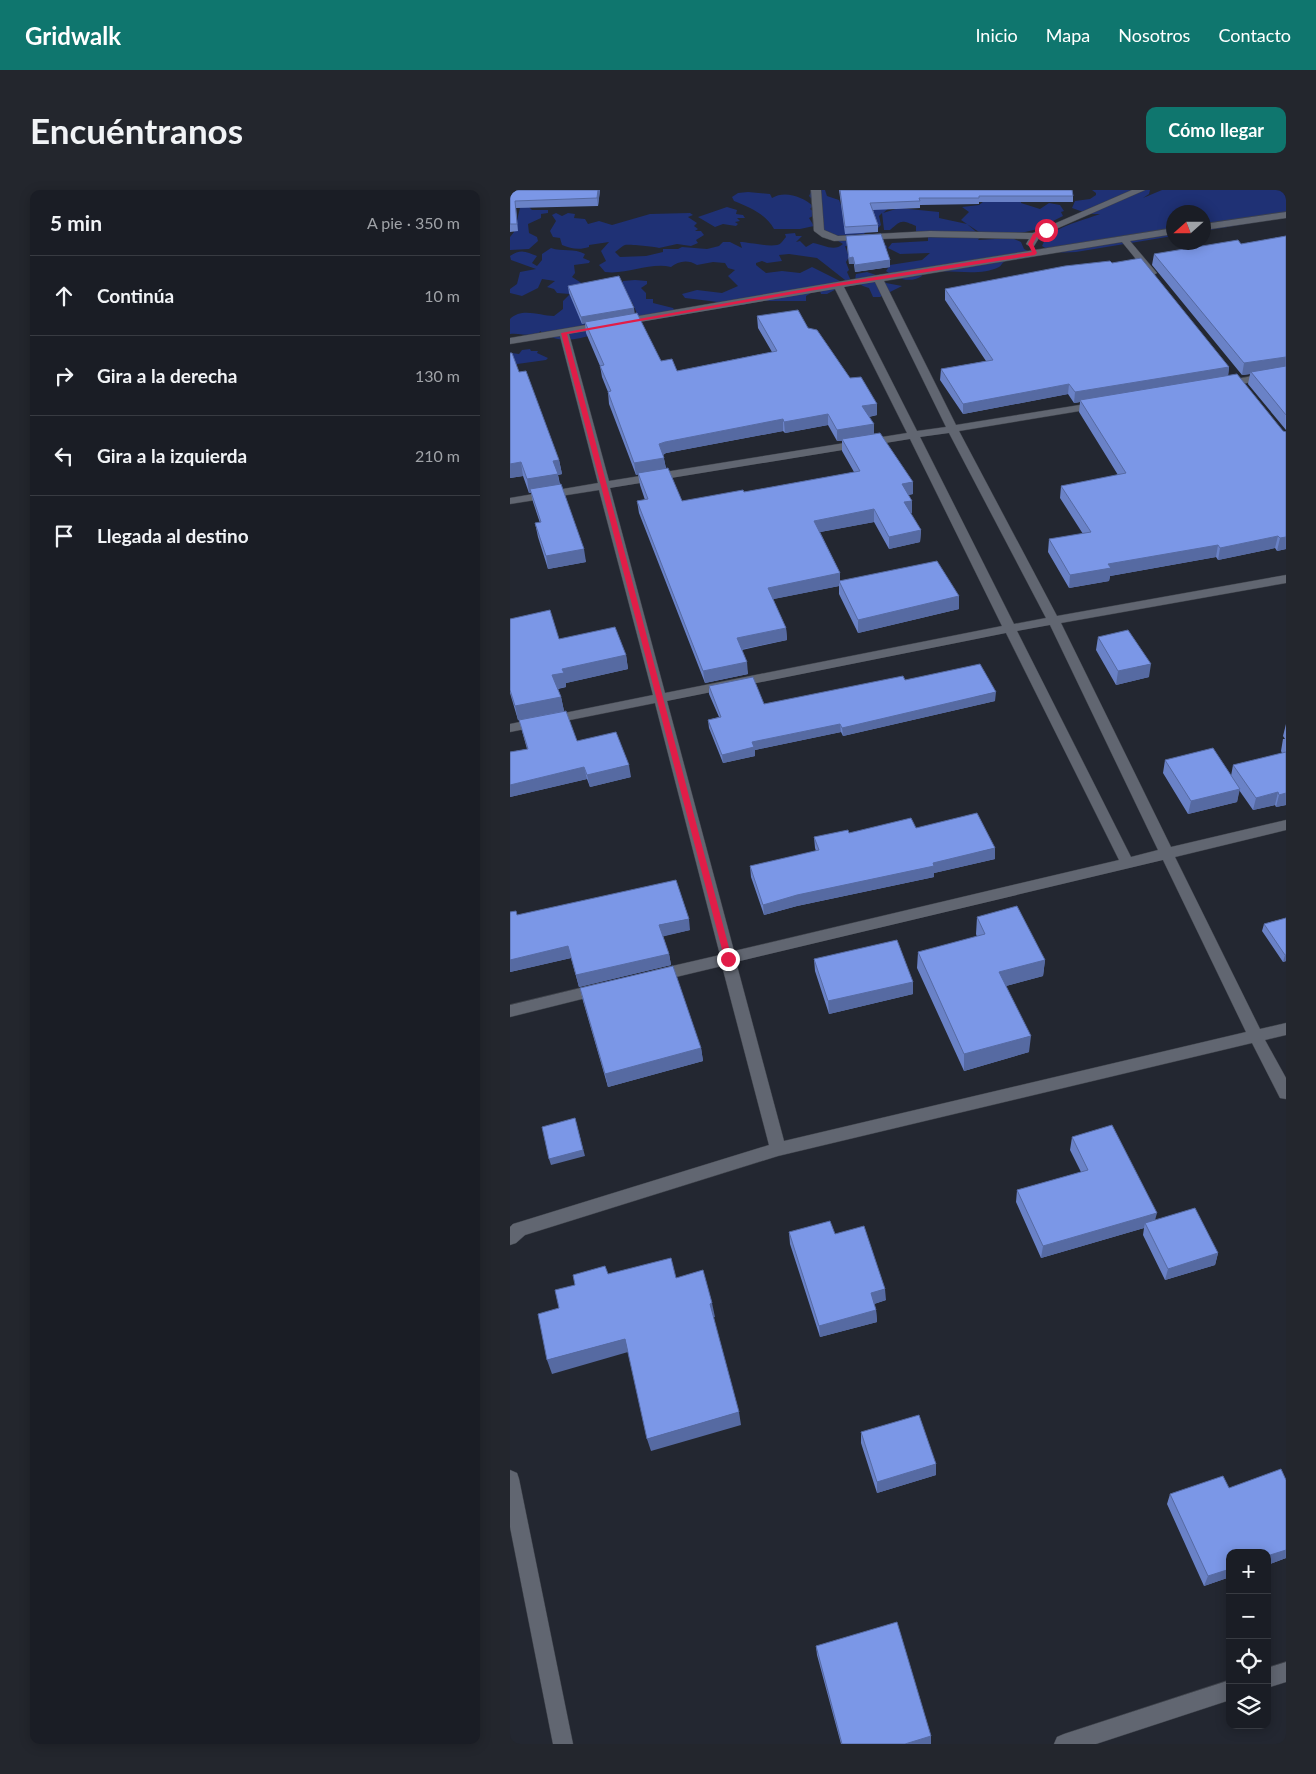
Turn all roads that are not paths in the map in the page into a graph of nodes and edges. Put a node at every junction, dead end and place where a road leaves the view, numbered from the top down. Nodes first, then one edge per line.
1 (816, 190) edge
2 (1140, 190) edge
3 (1286, 215) edge
4 (1211, 226) edge
5 (1166, 232) edge
6 (1035, 236) junction
7 (1123, 238) junction
8 (1035, 253) junction
9 (878, 278) junction
10 (1160, 283) edge
11 (838, 285) junction
12 (564, 333) junction
13 (510, 341) edge
14 (1286, 374) edge
15 (1209, 386) edge
16 (1111, 403) edge
17 (953, 430) junction
18 (914, 435) junction
19 (605, 484) junction
20 (510, 500) edge
21 (1286, 579) edge
22 (1054, 620) junction
23 (1011, 628) junction
24 (660, 699) junction
25 (510, 728) edge
26 (1286, 825) edge
27 (1167, 853) junction
28 (1126, 862) junction
29 (728, 959) junction
30 (643, 979) edge
31 (614, 986) edge
32 (510, 1011) edge
33 (1286, 1029) edge
34 (1256, 1037) junction
35 (1286, 1093) edge
36 (778, 1149) junction
37 (510, 1238) edge
38 (510, 1479) edge
39 (1286, 1672) edge
40 (1271, 1677) edge
41 (1226, 1691) edge
42 (563, 1744) edge
43 (1064, 1744) edge

1 - 6 street
2 - 6 street
3 - 4 street
5 - 7 street
6 - 8 street
7 - 8 street
7 - 10 street
8 - 9 street
9 - 11 street
9 - 17 street
11 - 12 street
11 - 18 street
12 - 13 street
12 - 19 street
14 - 15 street
16 - 17 street
17 - 18 street
17 - 22 street
18 - 19 street
18 - 23 street
19 - 20 street
19 - 24 street
21 - 22 street
22 - 23 street
22 - 27 street
23 - 24 street
23 - 28 street
24 - 25 street
24 - 29 street
26 - 27 street
27 - 28 street
27 - 34 street
28 - 29 street
29 - 30 street
29 - 36 street
31 - 32 street
33 - 34 street
34 - 35 street
34 - 36 street
36 - 37 street
38 - 42 street
39 - 40 street
41 - 43 street

